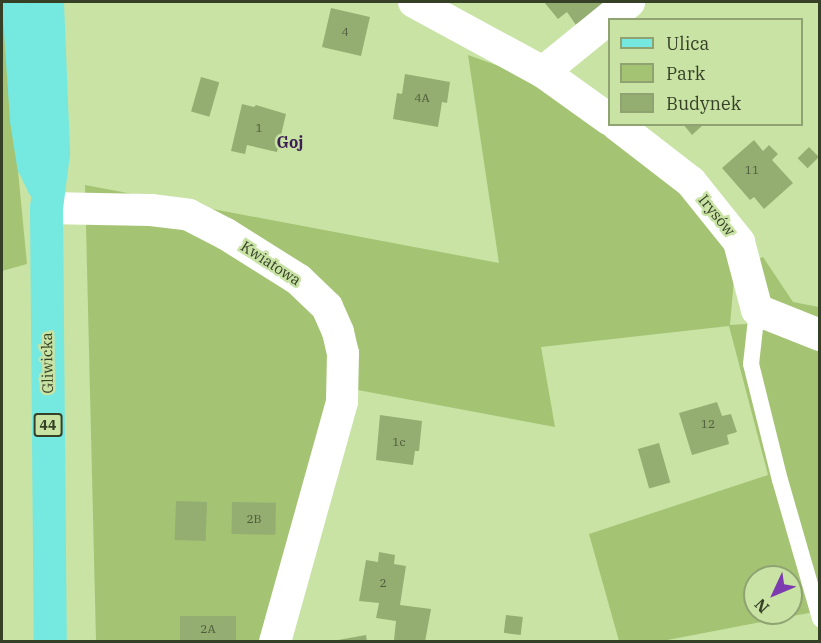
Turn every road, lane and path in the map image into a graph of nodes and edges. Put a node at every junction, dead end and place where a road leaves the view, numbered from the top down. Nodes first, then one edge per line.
1 (18, 2) edge
2 (47, 2) edge
3 (414, 2) edge
4 (629, 2) edge
5 (609, 18) edge
6 (608, 19) edge
7 (543, 72) junction
8 (608, 119) edge
9 (619, 126) edge
10 (46, 200) junction
11 (757, 310) junction
12 (819, 335) edge
13 (819, 619) edge
14 (50, 642) edge
15 (275, 642) edge

1 - 10 main road, Gliwicka / 44
2 - 10 main road, Gliwicka / 44
3 - 7 street
4 - 5 street
6 - 7 street
7 - 8 street
9 - 11 street, Irysów
10 - 14 main road, Gliwicka / 44
10 - 15 street, Kwiatowa
11 - 12 street
11 - 13 lane

